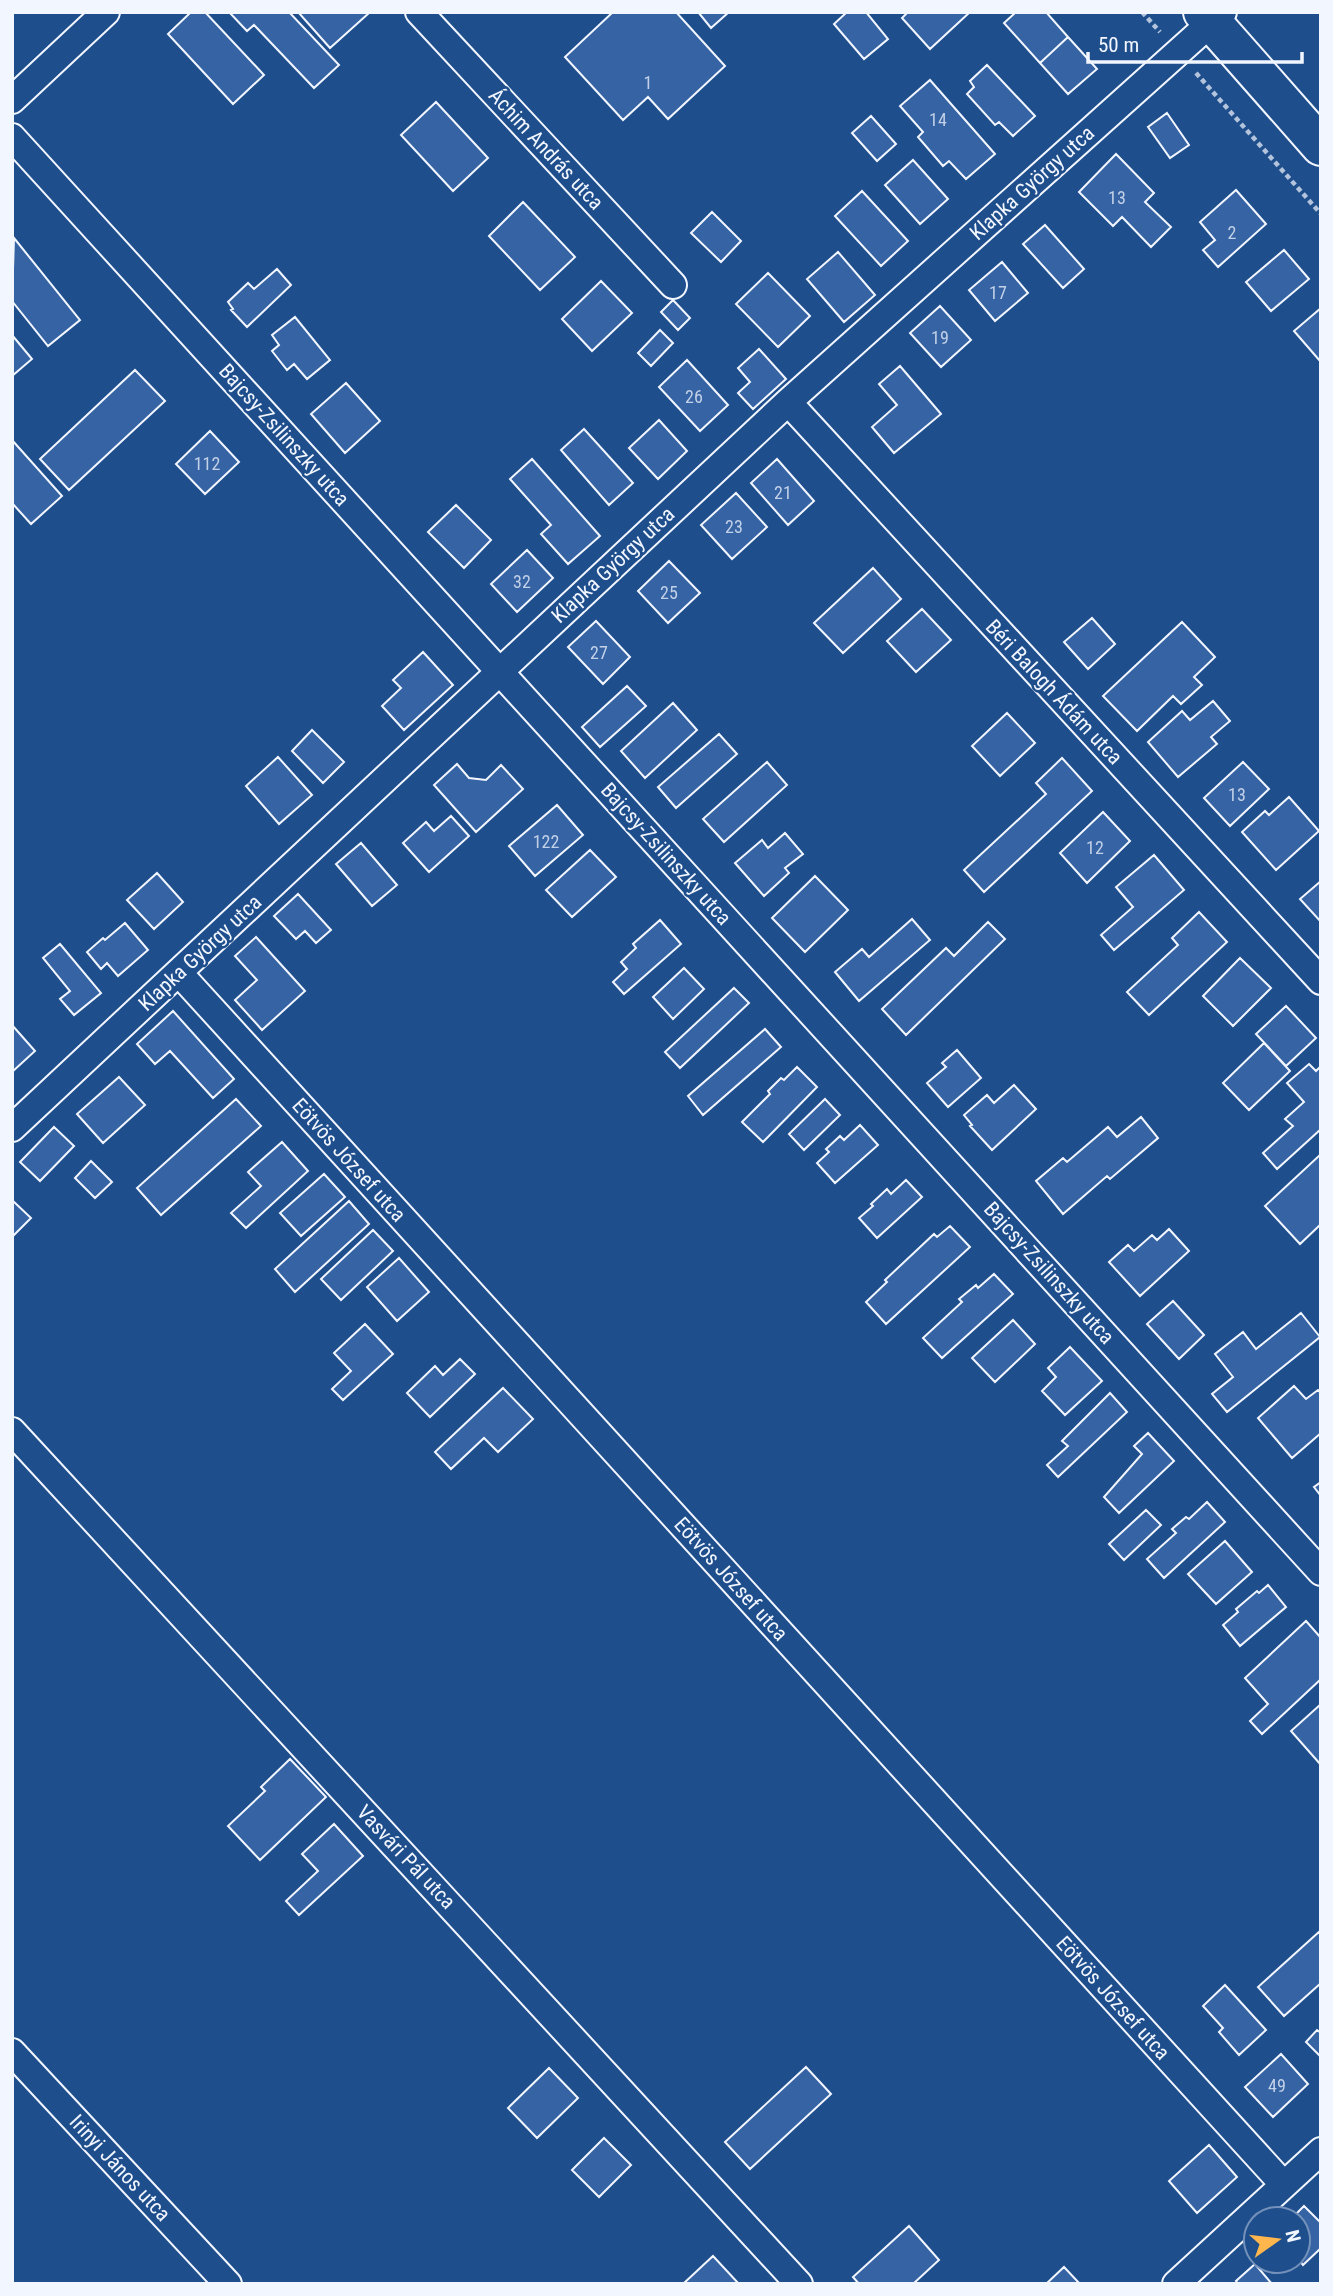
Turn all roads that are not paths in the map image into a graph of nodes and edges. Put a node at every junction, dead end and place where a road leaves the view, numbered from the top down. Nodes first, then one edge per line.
1 (106, 12) edge
2 (419, 12) edge
3 (1213, 16) edge
4 (12, 100) edge
5 (12, 137) edge
6 (1321, 146) edge
7 (673, 285) dead end
8 (788, 402) junction
9 (499, 671) junction
10 (179, 973) junction
11 (1321, 981) edge
12 (12, 1128) edge
13 (12, 1431) edge
14 (1321, 1572) edge
15 (12, 2052) edge
16 (1321, 2151) edge
17 (1284, 2185) junction
18 (228, 2284) edge
19 (799, 2284) edge
20 (1176, 2284) edge

1 - 4 street
2 - 7 street, Áchim András utca
3 - 6 main road
3 - 8 street, Klapka György utca
5 - 9 street, Bajcsy-Zsilinszky utca
8 - 9 street, Klapka György utca
8 - 11 street, Béri Balogh Ádám utca
9 - 10 street, Klapka György utca
9 - 14 street, Bajcsy-Zsilinszky utca
10 - 12 street, Klapka György utca
10 - 17 street, Eötvös József utca
13 - 19 street, Vasvári Pál utca
15 - 18 street, Irinyi János utca
16 - 17 street
17 - 20 street

